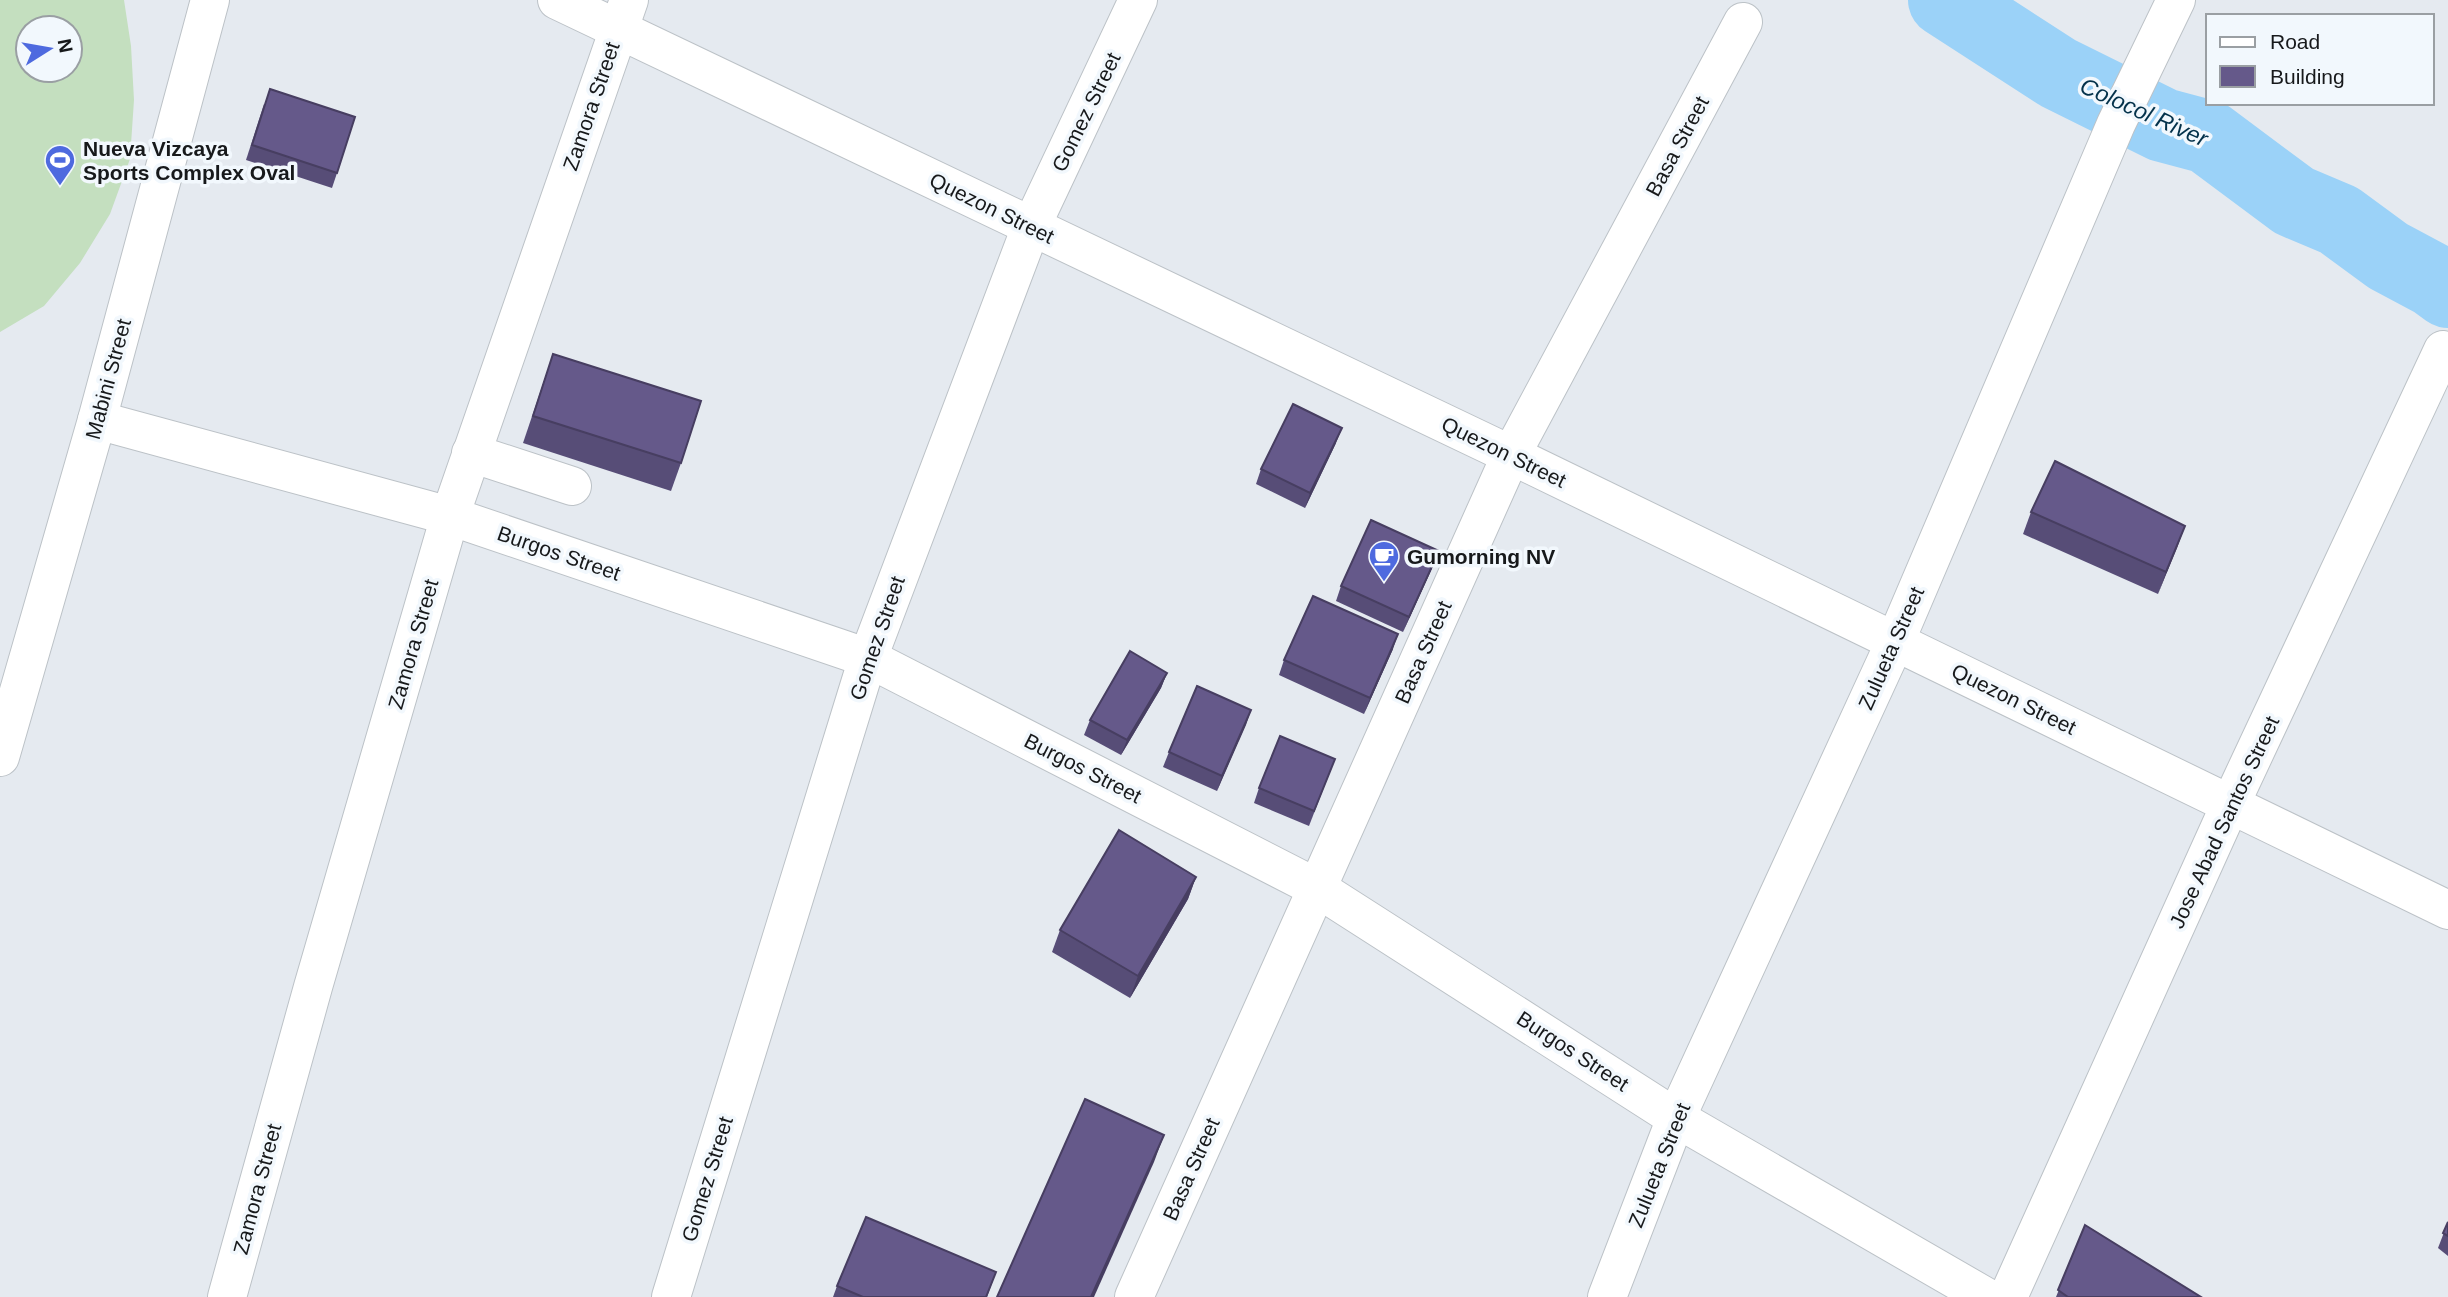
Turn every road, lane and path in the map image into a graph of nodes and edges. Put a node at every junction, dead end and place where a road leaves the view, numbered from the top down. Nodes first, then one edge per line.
1 (210, 0) edge
2 (557, 0) edge
3 (1138, 0) edge
4 (2176, 0) edge
5 (624, 14) edge
6 (1743, 22) dead end
7 (1031, 227) junction
8 (2444, 350) dead end
9 (97, 420) junction
10 (471, 453) junction
11 (1511, 455) junction
12 (572, 486) dead end
13 (450, 516) junction
14 (1895, 642) junction
15 (868, 658) junction
16 (0, 757) edge
17 (2231, 803) junction
18 (1317, 888) junction
19 (2448, 910) edge
20 (1676, 1118) junction
21 (227, 1297) edge
22 (671, 1297) edge
23 (1134, 1297) edge
24 (1608, 1297) edge
25 (1986, 1297) edge
26 (2008, 1297) edge

1 - 9 street, Mabini Street
2 - 5 street, Quezon Street
3 - 7 street, Gomez Street
4 - 14 street, Zulueta Street
5 - 7 street, Quezon Street
5 - 10 street, Zamora Street
6 - 11 street, Basa Street
7 - 11 street, Quezon Street
7 - 15 street, Gomez Street
8 - 17 street, Jose Abad Santos Street
9 - 13 street, Burgos Street
9 - 16 street, Mabini Street
10 - 12 street
10 - 13 street, Zamora Street
11 - 14 street, Quezon Street
11 - 18 street, Basa Street
13 - 15 street, Burgos Street
13 - 21 street, Zamora Street
14 - 17 street, Quezon Street
14 - 20 street, Zulueta Street
15 - 18 street, Burgos Street
15 - 22 street, Gomez Street
17 - 19 street, Quezon Street
17 - 26 street, Jose Abad Santos Street
18 - 20 street, Burgos Street
18 - 23 street, Basa Street
20 - 24 street, Zulueta Street
20 - 25 street, Burgos Street

